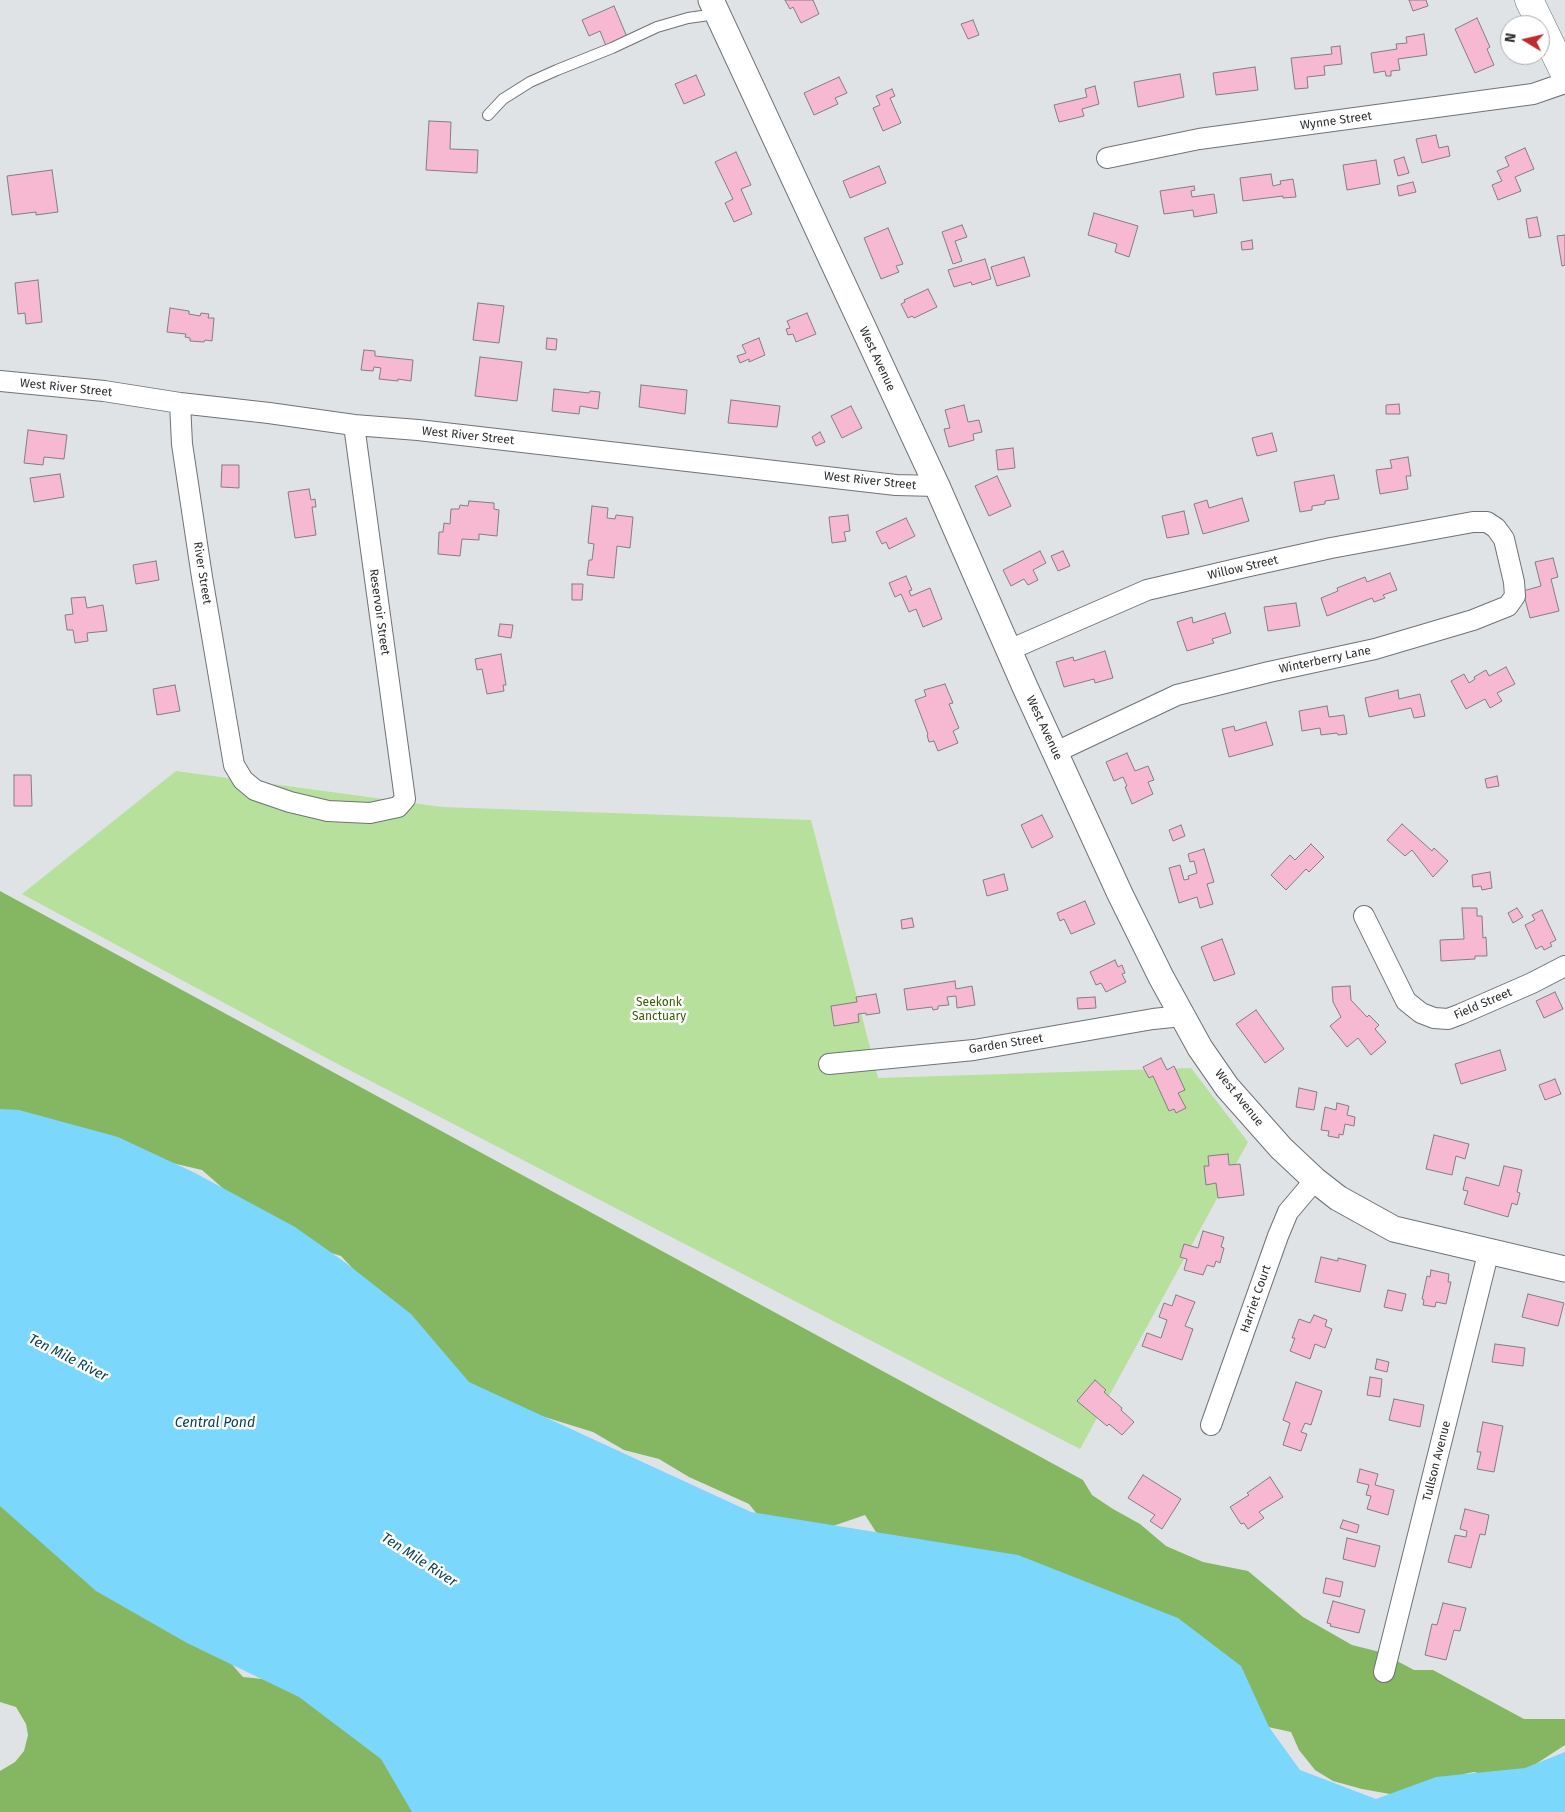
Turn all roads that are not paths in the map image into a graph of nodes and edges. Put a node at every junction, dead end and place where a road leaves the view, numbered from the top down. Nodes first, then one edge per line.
1 (1529, 0) edge
2 (714, 7) edge
3 (1564, 72) edge
4 (488, 115) dead end
5 (1106, 158) dead end
6 (0, 381) edge
7 (180, 403) junction
8 (354, 425) junction
9 (936, 486) junction
10 (1488, 522) joint
11 (1009, 650) junction
12 (1056, 752) junction
13 (405, 799) joint
14 (1364, 916) dead end
15 (1565, 966) edge
16 (1182, 1016) junction
17 (829, 1064) dead end
18 (1314, 1180) junction
19 (1489, 1250) junction
20 (1565, 1269) edge
21 (1211, 1425) dead end
22 (1384, 1672) dead end

1 - 3 main road
2 - 4 lane
2 - 9 street, West Avenue
3 - 5 street, Wynne Street
6 - 7 street, West River Street
7 - 8 street, West River Street
7 - 13 street, River Street
8 - 9 street, West River Street
8 - 13 street, Reservoir Street
9 - 11 street, West Avenue
10 - 11 street, Willow Street
10 - 12 street, Winterberry Lane
11 - 12 street, West Avenue
12 - 16 street, West Avenue
14 - 15 street, Field Street
16 - 17 street, Garden Street
16 - 18 street, West Avenue
18 - 19 street, West Avenue
18 - 21 street, Harriet Court
19 - 20 street, West Avenue
19 - 22 street, Tullson Avenue

